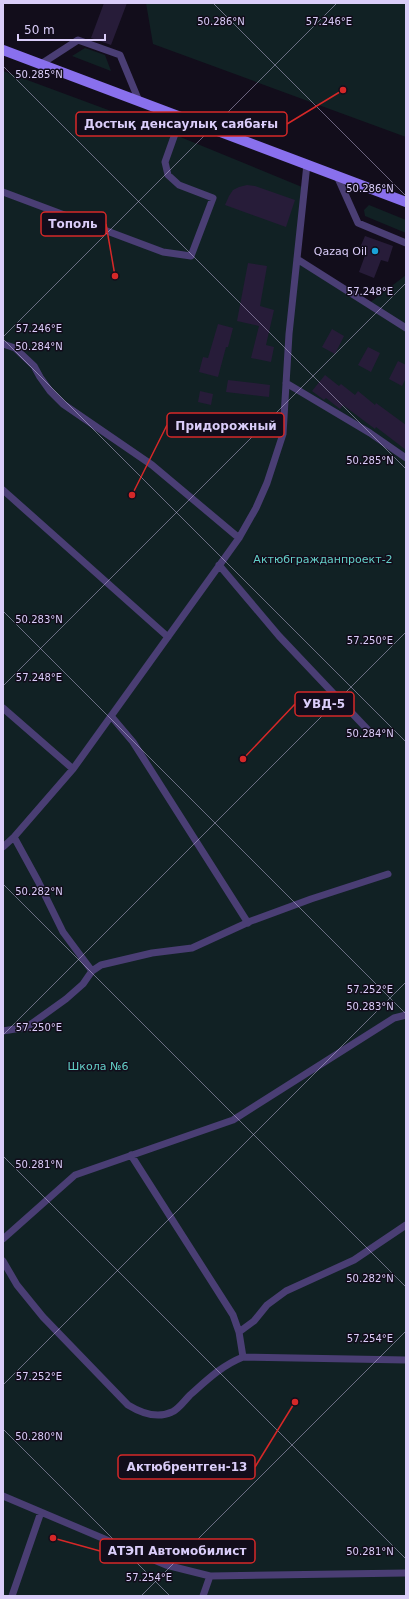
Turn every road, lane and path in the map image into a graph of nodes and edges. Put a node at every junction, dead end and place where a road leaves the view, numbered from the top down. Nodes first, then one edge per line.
1 (3, 50) edge
2 (41, 64) junction
3 (139, 101) junction
4 (181, 117) junction
5 (307, 164) junction
6 (338, 176) junction
7 (3, 192) edge
8 (406, 202) edge
9 (406, 243) edge
10 (297, 259) junction
11 (406, 328) edge
12 (3, 344) edge
13 (286, 383) junction
14 (406, 458) edge
15 (3, 490) edge
16 (239, 538) junction
17 (219, 565) junction
18 (168, 637) junction
19 (3, 708) edge
20 (111, 716) junction
21 (368, 730) dead end
22 (74, 769) junction
23 (14, 838) junction
24 (3, 847) edge
25 (388, 874) dead end
26 (248, 923) junction
27 (92, 971) junction
28 (406, 1015) edge
29 (3, 1031) edge
30 (131, 1155) junction
31 (406, 1225) edge
32 (3, 1239) edge
33 (3, 1261) edge
34 (239, 1332) junction
35 (243, 1357) junction
36 (406, 1360) edge
37 (3, 1496) edge
38 (41, 1512) junction
39 (406, 1573) edge
40 (210, 1576) junction
41 (12, 1596) edge
42 (204, 1596) edge

1 - 2 main road
2 - 3 main road
2 - 3 lane
3 - 4 main road
4 - 5 main road
4 - 7 lane
5 - 6 main road
5 - 10 lane
6 - 8 main road
6 - 9 lane
10 - 11 lane
10 - 13 lane
12 - 16 lane
13 - 14 lane
13 - 16 lane
15 - 18 lane
16 - 17 lane
17 - 18 lane
17 - 21 lane
18 - 20 lane
19 - 22 lane
20 - 22 lane
20 - 26 lane
22 - 23 lane
23 - 24 lane
23 - 27 lane
25 - 26 lane
26 - 27 lane
27 - 29 lane
28 - 30 lane
30 - 32 lane
30 - 34 lane
31 - 34 lane
33 - 35 lane
34 - 35 lane
35 - 36 lane
37 - 38 lane
38 - 40 lane
38 - 41 lane
39 - 40 lane
40 - 42 lane

